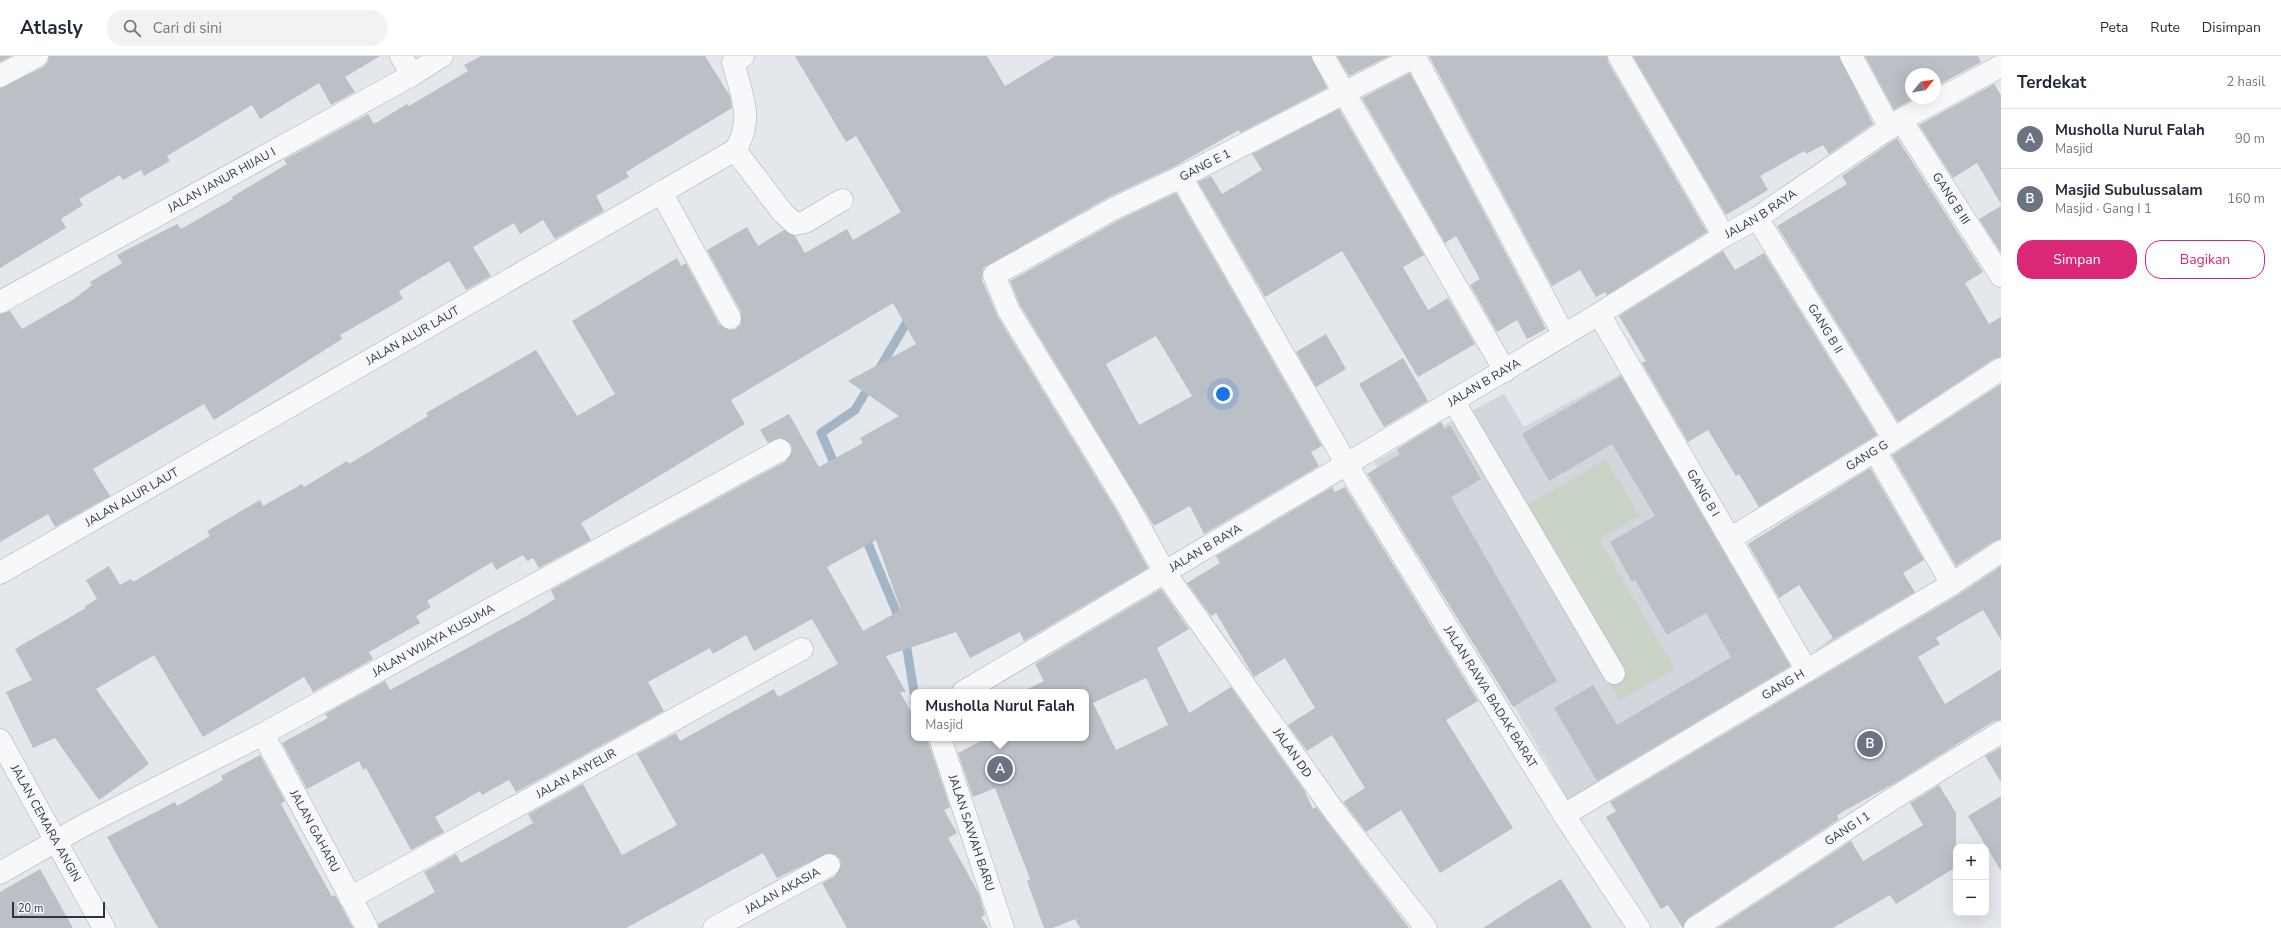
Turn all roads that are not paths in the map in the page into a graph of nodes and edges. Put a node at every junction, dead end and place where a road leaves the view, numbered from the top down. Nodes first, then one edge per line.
1 (37, 56) edge
2 (401, 56) edge
3 (442, 56) edge
4 (1323, 56) edge
5 (1416, 56) edge
6 (1619, 56) edge
7 (1851, 56) edge
8 (735, 58) edge
9 (2001, 66) edge
10 (412, 75) junction
11 (0, 76) edge
12 (1346, 93) junction
13 (1896, 124) junction
14 (735, 150) junction
15 (1181, 177) junction
16 (661, 192) junction
17 (842, 200) dead end
18 (1757, 218) junction
19 (1724, 236) junction
20 (994, 275) joint
21 (2001, 276) edge
22 (0, 302) edge
23 (1599, 314) junction
24 (730, 318) dead end
25 (1564, 335) junction
26 (2001, 369) edge
27 (1505, 371) junction
28 (1453, 400) junction
29 (1894, 439) junction
30 (780, 450) dead end
31 (1875, 451) junction
32 (1346, 463) junction
33 (1731, 538) junction
34 (2001, 551) edge
35 (0, 573) edge
36 (1165, 573) junction
37 (1952, 584) junction
38 (802, 649) dead end
39 (1807, 671) junction
40 (1614, 673) dead end
41 (967, 689) edge
42 (2001, 732) edge
43 (263, 734) junction
44 (0, 740) edge
45 (941, 741) edge
46 (1564, 815) junction
47 (55, 841) junction
48 (829, 865) dead end
49 (0, 873) edge
50 (350, 898) junction
51 (104, 928) edge
52 (367, 928) edge
53 (714, 928) edge
54 (1003, 928) edge
55 (1426, 928) edge
56 (1640, 928) edge
57 (1695, 928) edge

1 - 11 street
2 - 10 street
3 - 10 street, JALAN JANUR HIJAU I
4 - 12 street
5 - 12 street, GANG E 1
5 - 25 street
6 - 19 street
7 - 13 street, GANG B III
8 - 14 street
9 - 13 street, JALAN B RAYA
10 - 22 street, JALAN JANUR HIJAU I
12 - 15 street, GANG E 1
12 - 27 street
13 - 18 street, JALAN B RAYA
13 - 21 street, GANG B III
14 - 16 street, JALAN ALUR LAUT
14 - 17 street
15 - 20 street, GANG E 1
15 - 32 street, JALAN RAWA BADAK BARAT
16 - 24 street
16 - 35 street, JALAN ALUR LAUT
18 - 19 street, JALAN B RAYA
18 - 29 street, GANG B II
19 - 23 street, JALAN B RAYA
20 - 36 street, JALAN DD
23 - 25 street, JALAN B RAYA
23 - 33 street, GANG B I
25 - 27 street, JALAN B RAYA
26 - 29 street, GANG G
27 - 28 street, JALAN B RAYA
28 - 32 street, JALAN B RAYA
28 - 40 street
29 - 31 street, GANG G
30 - 43 street, JALAN WIJAYA KUSUMA
31 - 33 street, GANG G
31 - 37 street
32 - 36 street, JALAN B RAYA
32 - 46 street, JALAN RAWA BADAK BARAT
33 - 39 street, GANG B I
34 - 37 street, GANG H
36 - 41 street, JALAN B RAYA
36 - 55 street, JALAN DD
37 - 39 street, GANG H
38 - 50 street, JALAN ANYELIR
39 - 46 street, GANG H
42 - 57 street, GANG I 1
43 - 47 street, JALAN WIJAYA KUSUMA
43 - 50 street, JALAN GAHARU
44 - 47 street, JALAN CEMARA ANGIN
45 - 54 street, JALAN SAWAH BARU
46 - 56 street, JALAN RAWA BADAK BARAT
47 - 49 street, JALAN WIJAYA KUSUMA
47 - 51 street, JALAN CEMARA ANGIN
48 - 53 street, JALAN AKASIA
50 - 52 street, JALAN GAHARU

